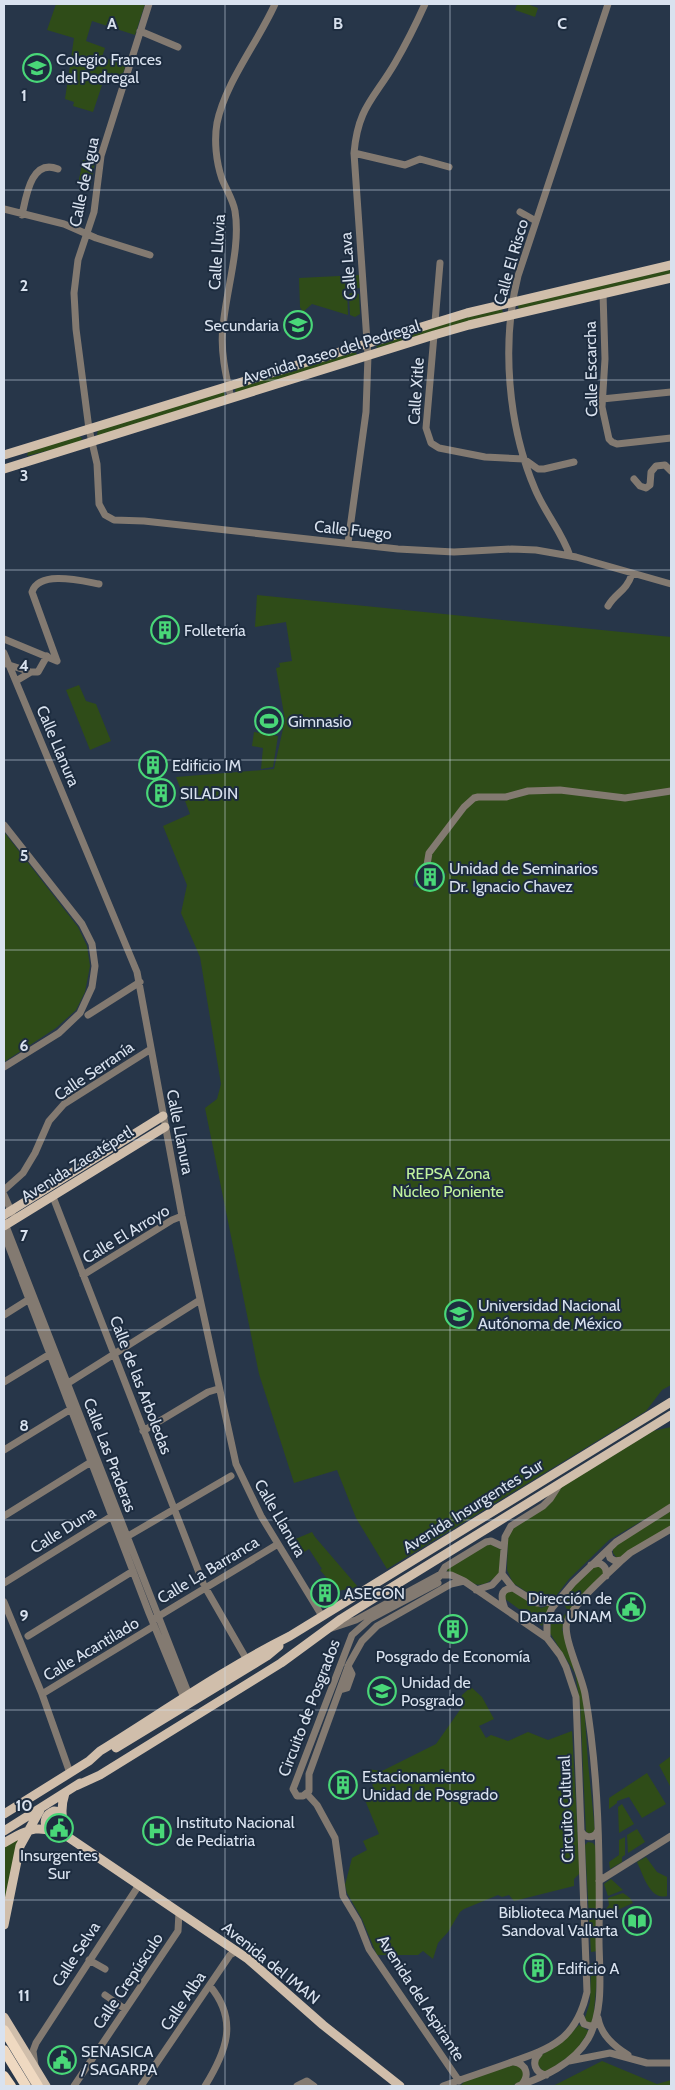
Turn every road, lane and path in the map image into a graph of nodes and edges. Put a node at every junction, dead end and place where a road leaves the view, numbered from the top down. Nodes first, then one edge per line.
1 (149, 4) edge
2 (274, 4) edge
3 (425, 4) edge
4 (607, 4) edge
5 (140, 31) junction
6 (178, 47) dead end
7 (354, 153) junction
8 (449, 167) dead end
9 (58, 169) dead end
10 (4, 209) edge
11 (520, 212) dead end
12 (22, 214) junction
13 (536, 221) junction
14 (86, 235) junction
15 (150, 254) dead end
16 (440, 263) dead end
17 (671, 265) edge
18 (671, 278) edge
19 (603, 293) junction
20 (511, 303) junction
21 (510, 316) junction
22 (435, 322) junction
23 (434, 335) junction
24 (368, 342) junction
25 (368, 356) junction
26 (228, 386) junction
27 (671, 392) edge
28 (231, 398) junction
29 (602, 399) junction
30 (89, 430) junction
31 (671, 438) edge
32 (92, 442) junction
33 (22, 451) junction
34 (4, 455) edge
35 (524, 459) junction
36 (574, 462) dead end
37 (25, 463) junction
38 (4, 469) edge
39 (671, 472) edge
40 (634, 479) dead end
41 (348, 543) junction
42 (570, 556) junction
43 (632, 574) junction
44 (99, 584) dead end
45 (671, 584) edge
46 (608, 606) dead end
47 (4, 639) edge
48 (4, 652) edge
49 (47, 656) junction
50 (6, 664) edge
51 (34, 672) junction
52 (16, 681) junction
53 (671, 791) edge
54 (4, 825) edge
55 (427, 864) dead end
56 (140, 982) junction
57 (88, 1015) dead end
58 (151, 1049) junction
59 (4, 1067) edge
60 (163, 1116) junction
61 (165, 1127) junction
62 (143, 1129) junction
63 (148, 1138) junction
64 (88, 1163) junction
65 (93, 1172) junction
66 (4, 1190) edge
67 (4, 1195) edge
68 (53, 1197) junction
69 (182, 1216) junction
70 (7, 1220) edge
71 (4, 1234) edge
72 (83, 1275) junction
73 (31, 1298) junction
74 (200, 1300) junction
75 (4, 1315) edge
76 (50, 1354) junction
77 (114, 1354) junction
78 (4, 1382) edge
79 (65, 1385) junction
80 (218, 1389) junction
81 (671, 1402) edge
82 (71, 1409) junction
83 (671, 1415) edge
84 (144, 1431) junction
85 (4, 1450) edge
86 (91, 1462) junction
87 (231, 1476) dead end
88 (561, 1481) junction
89 (671, 1507) edge
90 (174, 1509) junction
91 (4, 1516) edge
92 (112, 1516) junction
93 (671, 1529) edge
94 (124, 1538) junction
95 (278, 1544) junction
96 (612, 1546) junction
97 (504, 1547) junction
98 (622, 1560) junction
99 (590, 1566) junction
100 (133, 1571) junction
101 (502, 1574) junction
102 (606, 1576) junction
103 (439, 1579) junction
104 (464, 1581) junction
105 (4, 1583) edge
106 (204, 1585) junction
107 (513, 1588) junction
108 (476, 1590) junction
109 (439, 1591) junction
110 (4, 1602) edge
111 (558, 1602) junction
112 (505, 1609) junction
113 (322, 1616) junction
114 (155, 1621) junction
115 (330, 1629) junction
116 (28, 1636) dead end
117 (290, 1636) junction
118 (547, 1638) junction
119 (344, 1654) junction
120 (247, 1660) junction
121 (350, 1663) junction
122 (336, 1673) junction
123 (346, 1675) junction
124 (340, 1690) junction
125 (42, 1694) junction
126 (187, 1696) junction
127 (310, 1744) junction
128 (319, 1747) junction
129 (304, 1758) junction
130 (89, 1761) junction
131 (314, 1761) junction
132 (70, 1773) junction
133 (65, 1793) junction
134 (307, 1794) junction
135 (21, 1803) junction
136 (4, 1804) edge
137 (42, 1808) junction
138 (62, 1812) junction
139 (4, 1814) edge
140 (581, 1828) junction
141 (47, 1829) junction
142 (28, 1830) junction
143 (598, 1830) junction
144 (4, 1831) edge
145 (671, 1836) edge
146 (68, 1837) junction
147 (4, 1843) edge
148 (581, 1846) junction
149 (598, 1846) junction
150 (599, 1881) junction
151 (139, 1885) junction
152 (179, 1912) junction
153 (4, 1925) edge
154 (586, 1949) junction
155 (599, 1949) junction
156 (232, 1951) junction
157 (89, 1960) junction
158 (599, 1964) junction
159 (587, 1965) junction
160 (105, 1969) dead end
161 (210, 1986) junction
162 (105, 1994) dead end
163 (126, 2009) junction
164 (580, 2015) junction
165 (4, 2017) edge
166 (596, 2021) junction
167 (4, 2030) edge
168 (4, 2041) edge
169 (4, 2050) edge
170 (539, 2053) junction
171 (633, 2058) junction
172 (4, 2060) edge
173 (569, 2061) junction
174 (513, 2062) junction
175 (671, 2064) edge
176 (35, 2069) junction
177 (547, 2074) junction
178 (384, 2075) junction
179 (4, 2078) edge
180 (457, 2083) edge
181 (10, 2086) edge
182 (20, 2086) edge
183 (26, 2086) edge
184 (32, 2086) edge
185 (38, 2086) edge
186 (46, 2086) edge
187 (74, 2086) edge
188 (141, 2086) edge
189 (205, 2086) edge
190 (297, 2086) edge
191 (314, 2086) edge
192 (391, 2086) edge
193 (400, 2086) edge
194 (443, 2086) edge
195 (519, 2086) edge

1 - 5 street, Calle de Agua
2 - 26 street, Calle Lluvia
3 - 7 street, Calle Lava
4 - 13 street, Calle El Risco
5 - 6 street
5 - 14 street, Calle de Agua
7 - 8 street
7 - 24 street, Calle Lava
9 - 12 street
10 - 12 street
11 - 13 street
12 - 14 street
13 - 20 street, Calle El Risco
14 - 15 street
14 - 30 street, Calle de Agua
16 - 22 street
17 - 20 main road, Avenida Paseo del Pedregal
18 - 19 main road, Avenida Paseo del Pedregal
19 - 21 main road, Avenida Paseo del Pedregal
19 - 29 street, Calle Escarcha
20 - 21 street, Calle El Risco
20 - 22 main road, Avenida Paseo del Pedregal
21 - 23 main road, Avenida Paseo del Pedregal
21 - 35 street, Calle El Risco
22 - 24 main road, Avenida Paseo del Pedregal
23 - 25 main road, Avenida Paseo del Pedregal
23 - 35 street, Calle Xitle
24 - 25 street, Calle Lava
24 - 26 main road, Avenida Paseo del Pedregal
25 - 28 main road, Avenida Paseo del Pedregal
25 - 41 street, Calle Lava
26 - 28 street, Calle Lluvia
26 - 30 main road, Avenida Paseo del Pedregal
27 - 29 street
28 - 32 main road, Avenida Paseo del Pedregal
29 - 31 street, Calle Escarcha
30 - 32 street, Calle de Agua
30 - 33 main road, Avenida Paseo del Pedregal
32 - 37 main road, Avenida Paseo del Pedregal
32 - 41 street, Calle Fuego
33 - 34 main road, Avenida Paseo del Pedregal
33 - 37 main road
35 - 36 street
35 - 42 street, Calle El Risco
37 - 38 main road, Avenida Paseo del Pedregal
39 - 40 street
41 - 42 street, Calle Fuego
42 - 43 street, Calle Fuego
43 - 45 street, Calle Fuego
43 - 46 street
44 - 49 street
47 - 49 street
48 - 50 street, Calle Llanura
49 - 51 street
50 - 51 street
50 - 52 street, Calle Llanura
51 - 52 street
52 - 56 street, Calle Llanura
53 - 55 street
54 - 59 street
56 - 57 street
56 - 58 street, Calle Llanura
58 - 60 street, Calle Llanura
58 - 66 street, Calle Serranía
60 - 61 street, Calle Llanura
60 - 62 main road, Avenida Zacatépetl
61 - 63 main road, Avenida Zacatépetl
61 - 69 street, Calle Llanura
62 - 63 main road
62 - 64 main road, Avenida Zacatépetl
63 - 65 main road, Avenida Zacatépetl
64 - 65 main road
64 - 70 main road, Avenida Zacatépetl
65 - 68 main road, Avenida Zacatépetl
67 - 70 street
68 - 70 main road, Avenida Zacatépetl
68 - 72 street, Calle de las Arboledas
69 - 72 street, Calle El Arroyo
69 - 74 street, Calle Llanura
70 - 73 street, Calle Las Praderas
71 - 73 street, Calle Las Praderas
72 - 77 street, Calle de las Arboledas
73 - 75 street
73 - 76 street, Calle Las Praderas
73 - 79 street, Calle Las Praderas
74 - 77 street
74 - 80 street, Calle Llanura
76 - 78 street
76 - 79 street, Calle Las Praderas
77 - 79 street
77 - 84 street, Calle de las Arboledas
79 - 82 street, Calle Las Praderas
79 - 94 street, Calle Las Praderas
80 - 84 street
80 - 95 street, Calle Llanura
81 - 113 main road, Avenida Insurgentes Sur
82 - 85 street
82 - 86 street, Calle Las Praderas
83 - 88 main road, Avenida Insurgentes Sur
84 - 90 street, Calle de las Arboledas
86 - 91 street
86 - 92 street, Calle Las Praderas
87 - 90 street
88 - 97 street
88 - 115 main road, Avenida Insurgentes Sur
89 - 96 street
90 - 94 street
90 - 106 street, Calle de las Arboledas
92 - 94 street, Calle Las Praderas
92 - 105 street, Calle Duna
93 - 98 street, Circuito Cultural
94 - 100 street, Calle Las Praderas
94 - 114 street, Calle Las Praderas
95 - 106 street, Calle La Barranca
95 - 113 street, Calle Llanura
96 - 98 street
96 - 99 street
97 - 101 street
97 - 103 street
98 - 102 street, Circuito Cultural
99 - 102 street
99 - 111 street
100 - 114 street, Calle Las Praderas
100 - 116 street
101 - 107 street
101 - 108 street
102 - 143 street, Circuito Cultural
103 - 104 street
103 - 109 street
103 - 115 street
103 - 119 street, Circuito de Posgrados
104 - 108 street, Circuito Cultural
104 - 109 street, Circuito de Posgrados
106 - 114 street, Calle La Barranca
106 - 120 street, Calle de las Arboledas
107 - 111 street
107 - 112 street
108 - 112 street, Circuito Cultural
109 - 121 street, Circuito de Posgrados
110 - 125 street
111 - 118 street
112 - 118 street, Circuito Cultural
113 - 117 main road, Avenida Insurgentes Sur
114 - 125 street, Calle Acantilado
114 - 126 street, Calle Las Praderas
115 - 133 main road, Avenida Insurgentes Sur
117 - 120 main road, Avenida Insurgentes Sur
117 - 130 main road, Avenida Insurgentes Sur
118 - 140 street, Circuito Cultural
119 - 121 street
119 - 122 street, Circuito de Posgrados
120 - 126 main road, Avenida Insurgentes Sur
121 - 123 street, Circuito de Posgrados
121 - 124 street
122 - 123 street
122 - 127 street, Circuito de Posgrados
123 - 124 street, Circuito de Posgrados
124 - 128 street, Circuito de Posgrados
125 - 132 street
126 - 130 main road, Avenida Insurgentes Sur
127 - 128 street
127 - 129 street, Circuito de Posgrados
128 - 131 street, Circuito de Posgrados
129 - 131 street
129 - 134 street, Circuito de Posgrados
130 - 132 main road, Avenida Insurgentes Sur
131 - 134 street, Circuito de Posgrados
132 - 135 main road, Avenida Insurgentes Sur
133 - 137 main road, Avenida Insurgentes Sur
133 - 138 main road
134 - 180 street, Avenida del Aspirante
135 - 136 main road
135 - 139 main road, Avenida Insurgentes Sur
137 - 142 main road
137 - 144 main road, Avenida Insurgentes Sur
138 - 141 main road
138 - 146 main road
140 - 143 street
140 - 148 street, Circuito Cultural
141 - 142 main road, Avenida del IMAN
141 - 146 main road, Avenida del IMAN
142 - 147 main road, Avenida del IMAN
142 - 153 main road
143 - 149 street, Circuito Cultural
145 - 150 street
146 - 151 main road, Avenida del IMAN
148 - 149 street
148 - 154 street, Circuito Cultural
149 - 150 street, Circuito Cultural
150 - 155 street, Circuito Cultural
151 - 152 main road, Avenida del IMAN
151 - 157 street, Calle Selva
152 - 156 main road, Avenida del IMAN
152 - 163 street, Calle Crepúsculo
154 - 155 street
154 - 159 street, Circuito Cultural
155 - 158 street, Circuito Cultural
156 - 161 street, Calle Alba
156 - 178 main road, Avenida del IMAN
157 - 160 street
157 - 176 street, Calle Selva
158 - 159 street
158 - 166 street, Circuito Cultural
159 - 164 street, Circuito Cultural
161 - 188 street, Calle Alba
161 - 189 street
162 - 163 street
163 - 187 street, Calle Crepúsculo
164 - 166 street
164 - 170 street, Circuito Cultural
165 - 176 main road
166 - 171 street
166 - 173 street, Circuito Cultural
167 - 185 highway
168 - 184 highway
169 - 183 highway
170 - 174 street, Circuito Cultural
170 - 177 street
171 - 173 street
171 - 175 street
172 - 182 highway
173 - 177 street, Circuito Cultural
174 - 180 street, Circuito Cultural
174 - 195 street
176 - 186 main road
177 - 195 street, Circuito Cultural
178 - 192 main road
178 - 193 main road, Avenida del IMAN
179 - 181 highway
180 - 194 street, Circuito Cultural
190 - 191 street

